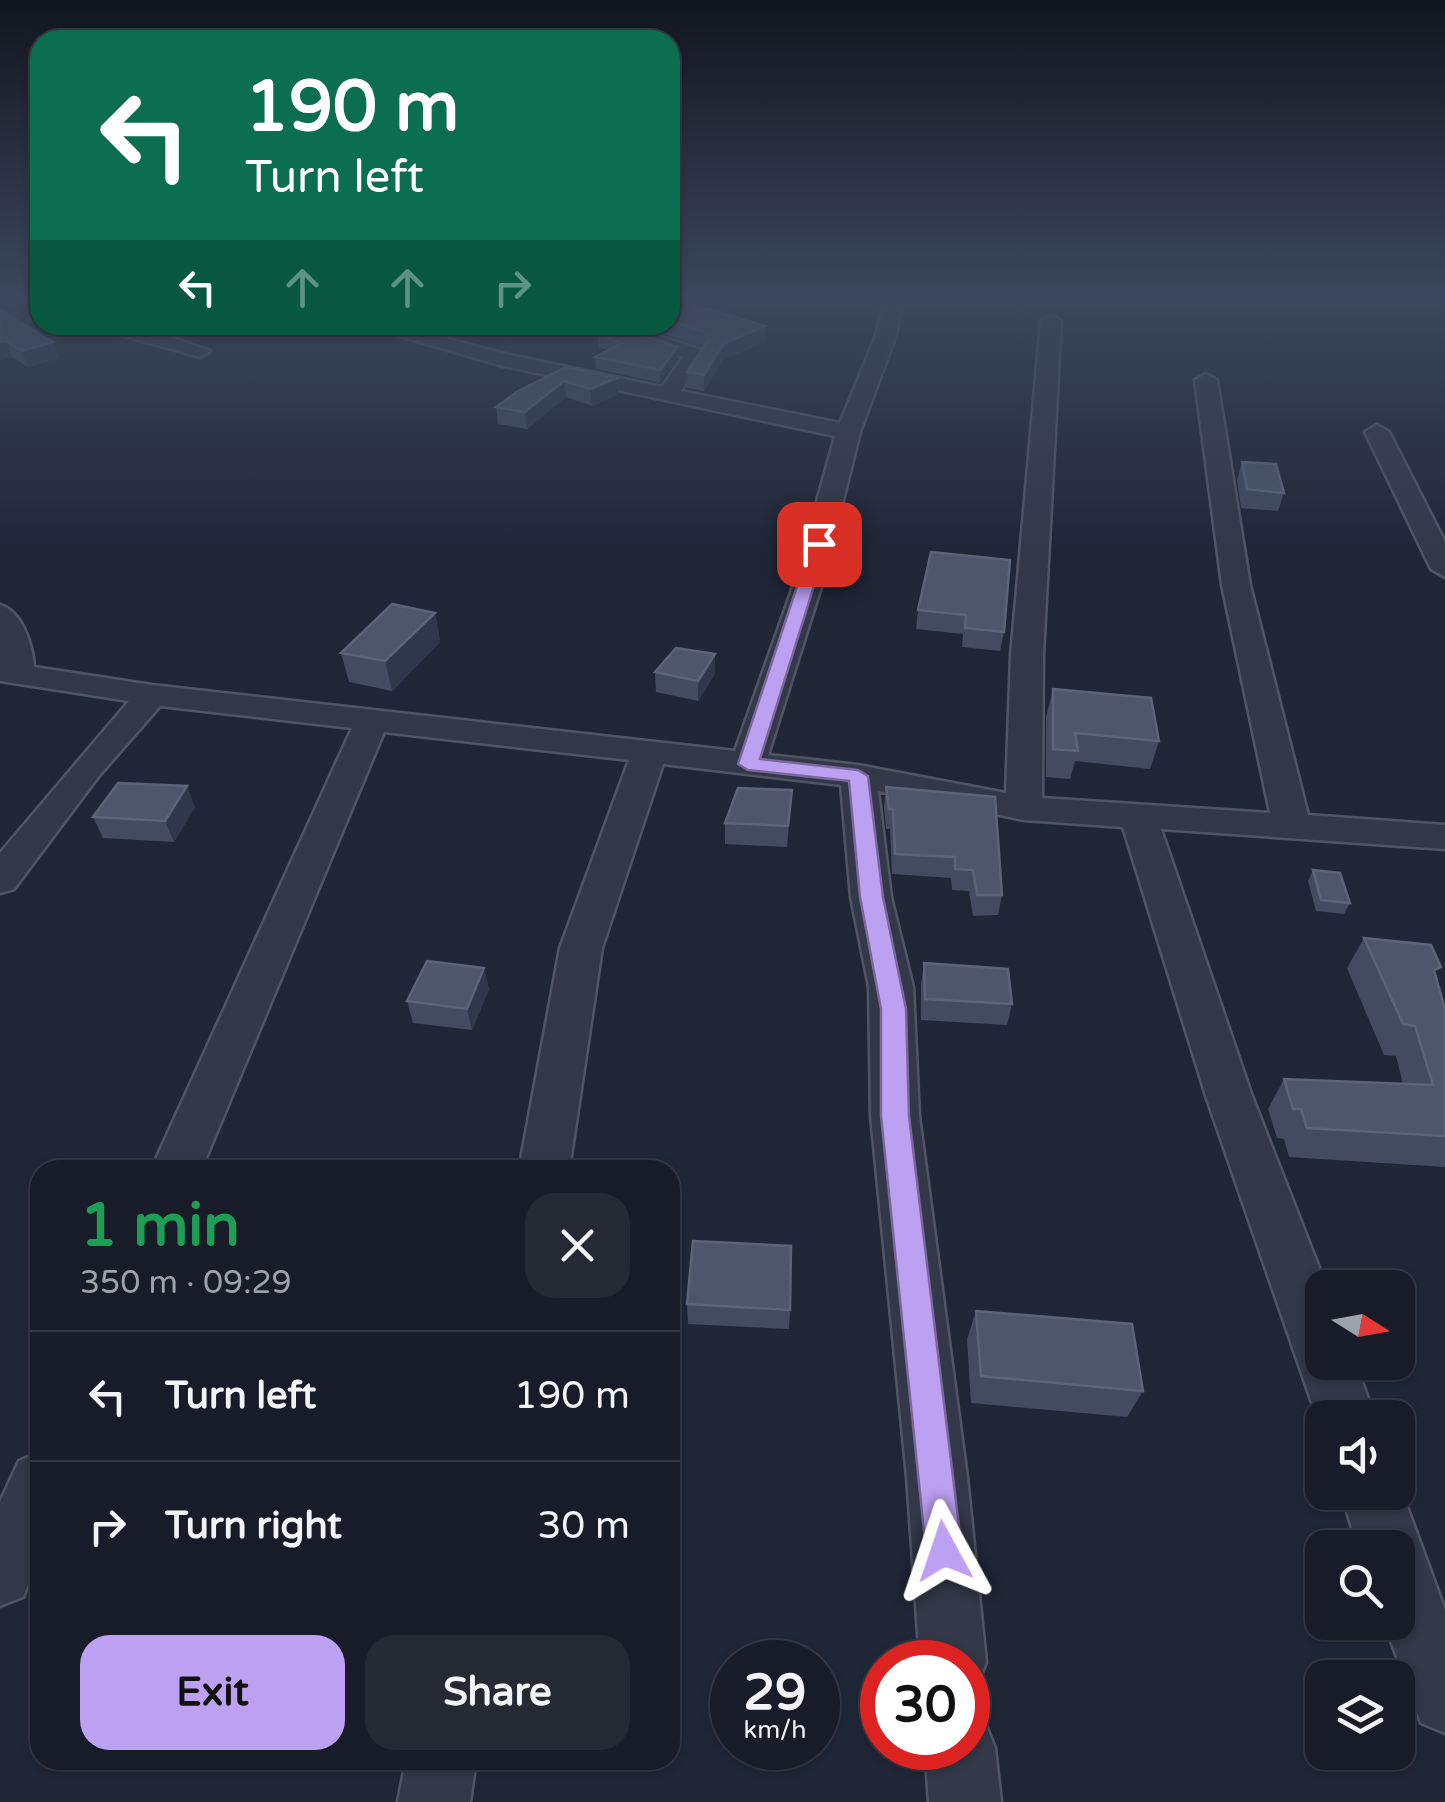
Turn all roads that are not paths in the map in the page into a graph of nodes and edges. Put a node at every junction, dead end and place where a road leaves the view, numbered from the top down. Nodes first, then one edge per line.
1 (605, 381) edge
2 (677, 381) edge
3 (868, 381) edge
4 (1047, 381) edge
5 (1206, 381) edge
6 (668, 394) junction
7 (848, 432) junction
8 (1377, 432) dead end
9 (1445, 570) edge
10 (0, 614) edge
11 (9, 672) edge
12 (152, 695) junction
13 (374, 718) junction
14 (650, 751) junction
15 (748, 764) junction
16 (858, 776) junction
17 (1024, 808) junction
18 (1140, 818) junction
19 (1292, 828) junction
20 (1445, 838) edge
21 (0, 880) edge
22 (180, 1160) edge
23 (546, 1160) edge
24 (1305, 1302) edge
25 (30, 1505) edge
26 (0, 1574) edge
27 (1415, 1617) edge
28 (951, 1640) edge
29 (1445, 1699) edge
30 (439, 1770) edge
31 (962, 1770) edge
32 (434, 1802) edge
33 (965, 1802) edge

1 - 6 street
2 - 6 street
3 - 7 street
4 - 17 street
5 - 19 street
6 - 7 street
7 - 15 street
8 - 9 street
10 - 11 street
11 - 12 street
12 - 13 street
12 - 21 street
13 - 14 street
13 - 22 street
14 - 15 street
14 - 23 street
15 - 16 street
16 - 17 street
16 - 28 street
17 - 18 street
18 - 19 street
18 - 24 street
19 - 20 street
25 - 26 street
27 - 29 street
30 - 32 street
31 - 33 street

